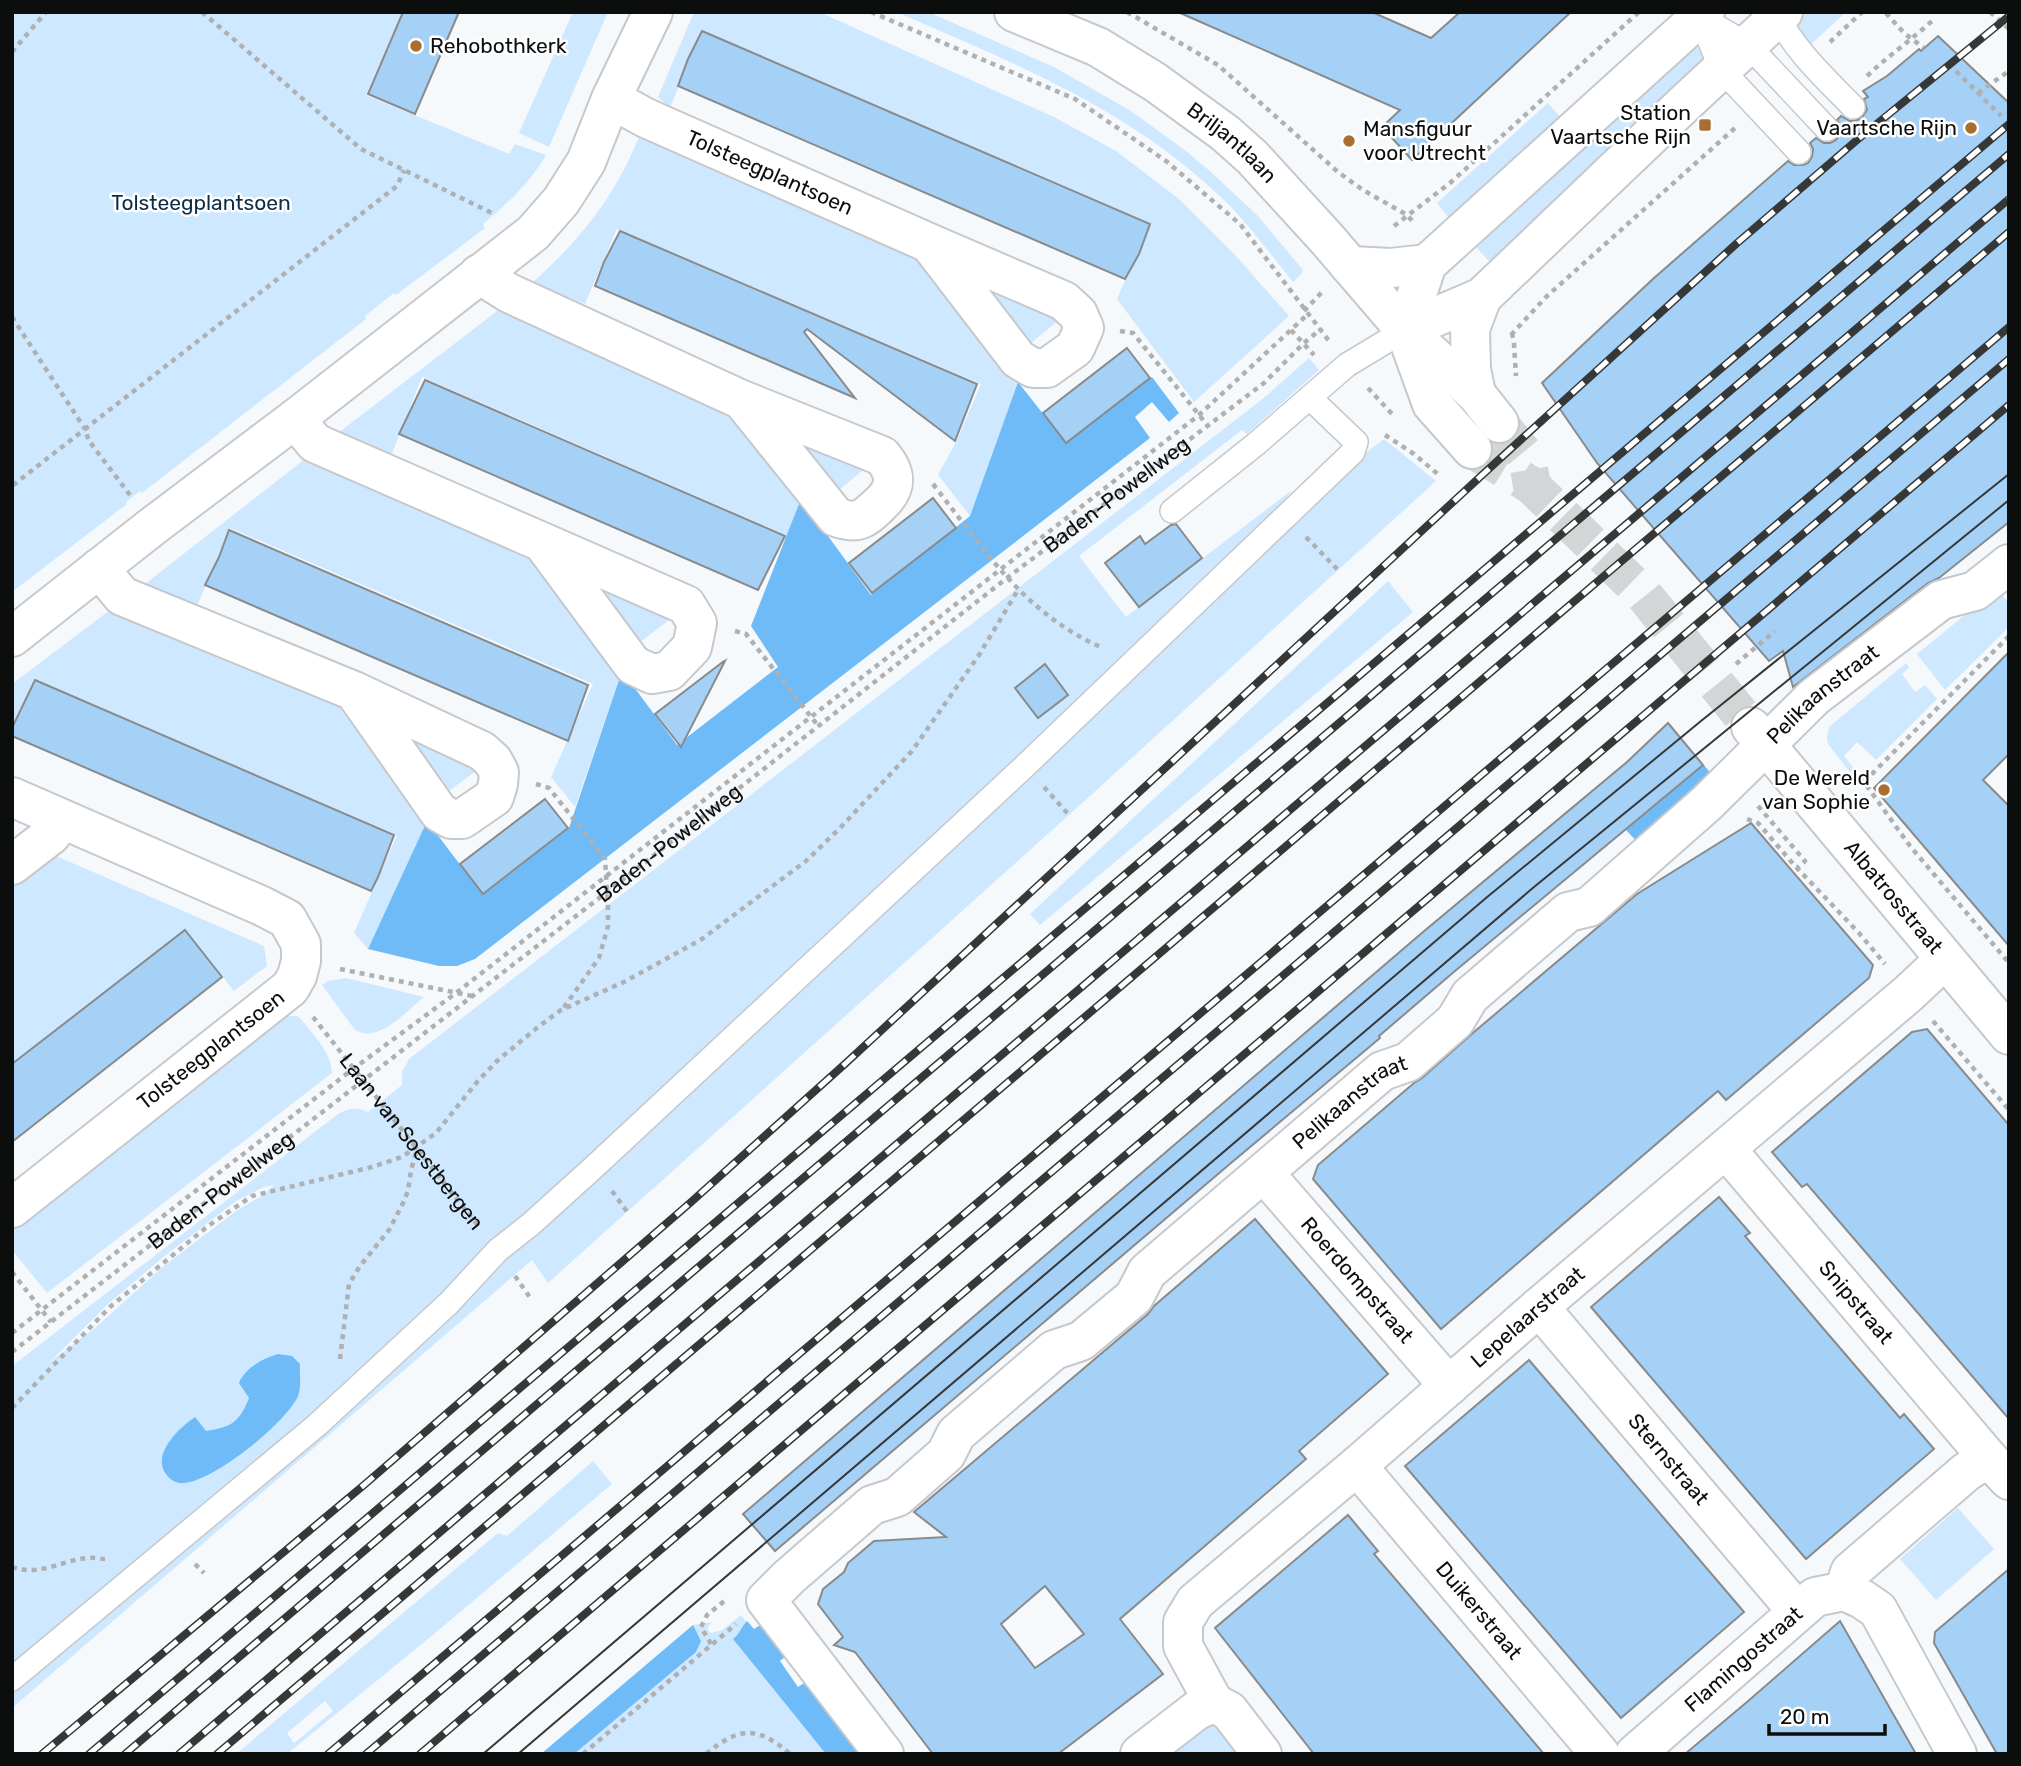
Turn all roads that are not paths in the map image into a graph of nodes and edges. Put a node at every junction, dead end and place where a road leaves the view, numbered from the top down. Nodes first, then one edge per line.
1 (653, 12) edge
2 (1014, 12) edge
3 (1781, 14) edge
4 (1703, 15) edge
5 (1735, 57) junction
6 (1855, 95) road end
7 (611, 99) junction
8 (1827, 129) dead end
9 (1799, 152) dead end
10 (929, 243) junction
11 (1433, 258) junction
12 (1350, 266) junction
13 (480, 274) junction
14 (1482, 297) junction
15 (1405, 330) junction
16 (1476, 394) junction
17 (1310, 398) junction
18 (742, 400) junction
19 (295, 419) junction
20 (1499, 424) tunnel mouth
21 (1472, 449) tunnel mouth
22 (1172, 511) dead end
23 (542, 542) junction
24 (2009, 564) edge
25 (99, 568) junction
26 (12, 637) edge
27 (355, 691) junction
28 (1758, 736) junction
29 (12, 797) edge
30 (61, 820) junction
31 (12, 865) edge
32 (1944, 960) junction
33 (2009, 1035) edge
34 (1726, 1149) junction
35 (1264, 1173) junction
36 (12, 1208) edge
37 (1539, 1307) junction
38 (1449, 1386) junction
39 (1357, 1466) junction
40 (1998, 1469) edge
41 (1844, 1591) junction
42 (1797, 1611) junction
43 (12, 1679) edge
44 (1214, 1703) junction
45 (884, 1754) edge
46 (1140, 1754) edge
47 (1262, 1754) edge
48 (1600, 1754) edge
49 (1635, 1754) edge
50 (1957, 1754) edge

1 - 7 street
2 - 12 street, Briljantlaan
3 - 5 street
3 - 6 lane
4 - 5 lane
4 - 5 lane
4 - 11 street
5 - 8 lane
5 - 9 lane
5 - 14 street
7 - 10 street, Tolsteegplantsoen
7 - 13 street
10 - 10 street, Tolsteegplantsoen
11 - 12 street
11 - 15 street
12 - 15 street, Briljantlaan
13 - 18 street
13 - 19 street
14 - 15 street
14 - 16 street
15 - 16 street
15 - 17 lane
15 - 21 street
16 - 20 street
17 - 22 lane
17 - 43 lane
18 - 18 street
19 - 23 street
19 - 25 street
23 - 23 street
24 - 28 street, Pelikaanstraat
25 - 26 street
25 - 27 street
27 - 27 street
28 - 32 street, Albatrosstraat
28 - 35 street, Pelikaanstraat
29 - 30 street
30 - 31 street
30 - 36 street, Tolsteegplantsoen
32 - 33 street, Albatrosstraat
32 - 34 street, Lepelaarstraat
34 - 37 street, Lepelaarstraat
34 - 40 street, Snipstraat
35 - 38 street, Roerdompstraat
35 - 45 street, Pelikaanstraat
37 - 38 street, Lepelaarstraat
37 - 42 street, Sternstraat
38 - 39 street, Lepelaarstraat
39 - 44 street, Lepelaarstraat
39 - 48 street, Duikerstraat
40 - 41 street
41 - 42 street, Flamingostraat
41 - 50 street
42 - 49 street, Flamingostraat
44 - 46 street
44 - 47 street

